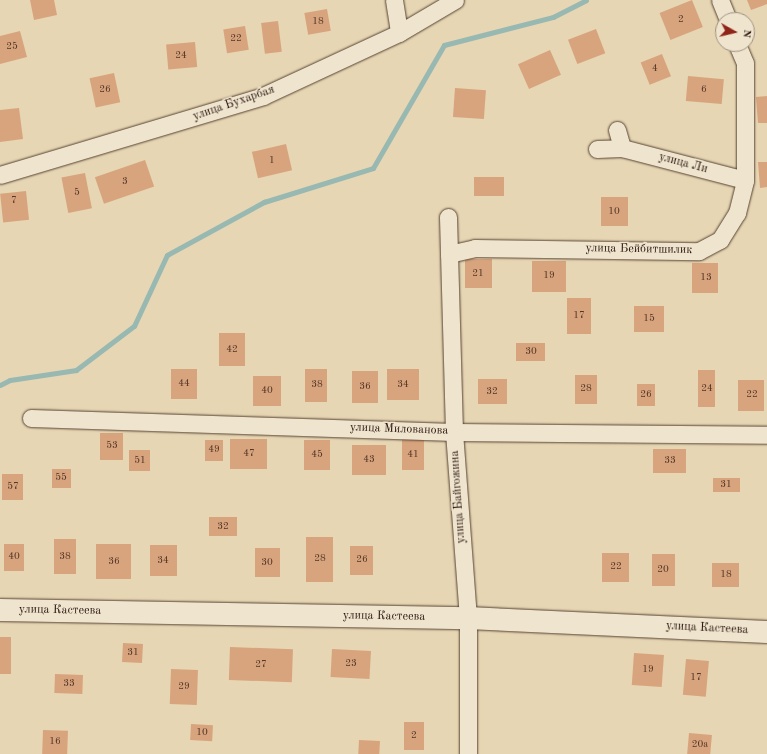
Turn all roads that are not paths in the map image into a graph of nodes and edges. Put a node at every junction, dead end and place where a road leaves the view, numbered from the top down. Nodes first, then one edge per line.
1 (394, 0) edge
2 (455, 0) edge
3 (720, 0) edge
4 (725, 12) edge
5 (399, 33) junction
6 (740, 52) edge
7 (617, 130) dead end
8 (622, 148) junction
9 (597, 149) dead end
10 (0, 175) edge
11 (745, 180) junction
12 (448, 217) dead end
13 (448, 254) junction
14 (31, 418) dead end
15 (454, 432) junction
16 (767, 435) edge
17 (0, 610) edge
18 (468, 618) junction
19 (767, 632) edge
20 (468, 754) edge

1 - 5 street
2 - 5 street, улица Бухарбая
3 - 4 street
5 - 10 street, улица Бухарбая
6 - 11 street, улица Бейбитшилик
7 - 8 street
8 - 9 street, улица Ли
8 - 11 street, улица Ли
11 - 13 street, улица Бейбитшилик
12 - 13 street, улица Байгожина
13 - 15 street, улица Байгожина
14 - 15 street, улица Милованова
15 - 16 street, улица Милованова
15 - 18 street, улица Байгожина
17 - 18 street, улица Кастеева
18 - 19 street, улица Кастеева
18 - 20 street, улица Байгожина

